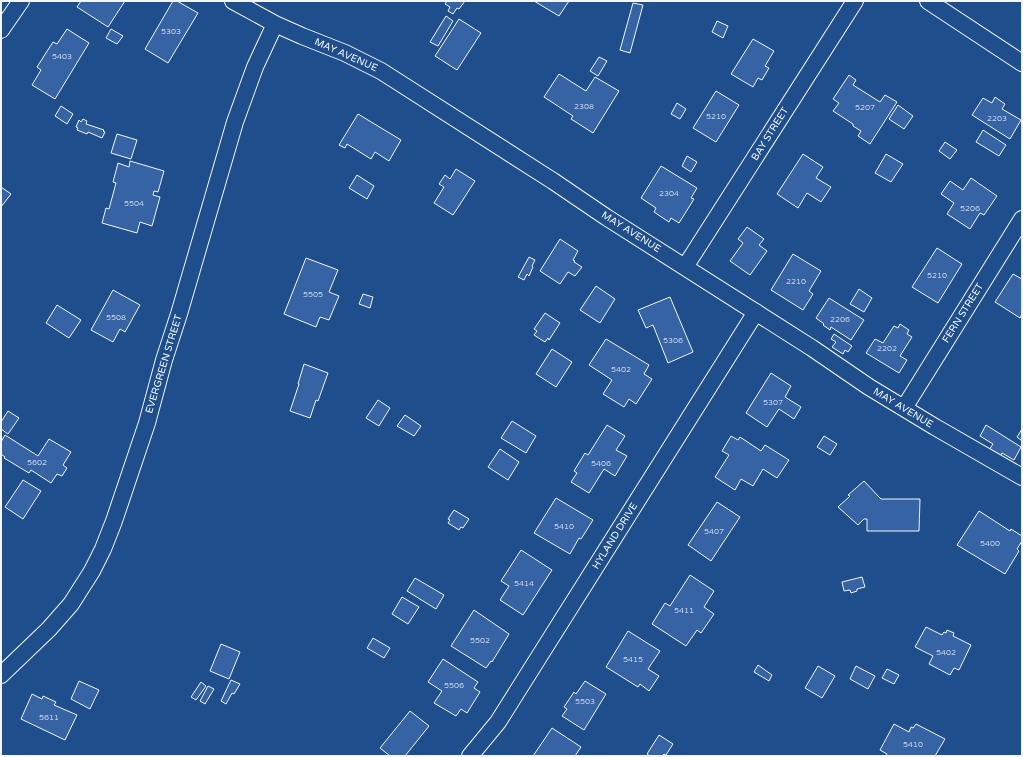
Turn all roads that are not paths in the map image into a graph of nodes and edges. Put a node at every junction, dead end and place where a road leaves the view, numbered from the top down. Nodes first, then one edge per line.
1 (21, 1) edge
2 (232, 1) edge
3 (855, 1) edge
4 (928, 1) edge
5 (275, 24) junction
6 (1, 30) edge
7 (1022, 63) edge
8 (1022, 218) edge
9 (685, 267) junction
10 (756, 312) junction
11 (904, 408) junction
12 (1022, 477) edge
13 (1, 675) edge
14 (470, 756) edge

1 - 6 street
2 - 5 street, MAY AVENUE
3 - 9 street, BAY STREET
4 - 7 street
5 - 9 street, MAY AVENUE
5 - 13 street, EVERGREEN STREET
8 - 11 street, FERN STREET
9 - 10 street, MAY AVENUE
10 - 11 street, MAY AVENUE
10 - 14 street, HYLAND DRIVE
11 - 12 street, MAY AVENUE

